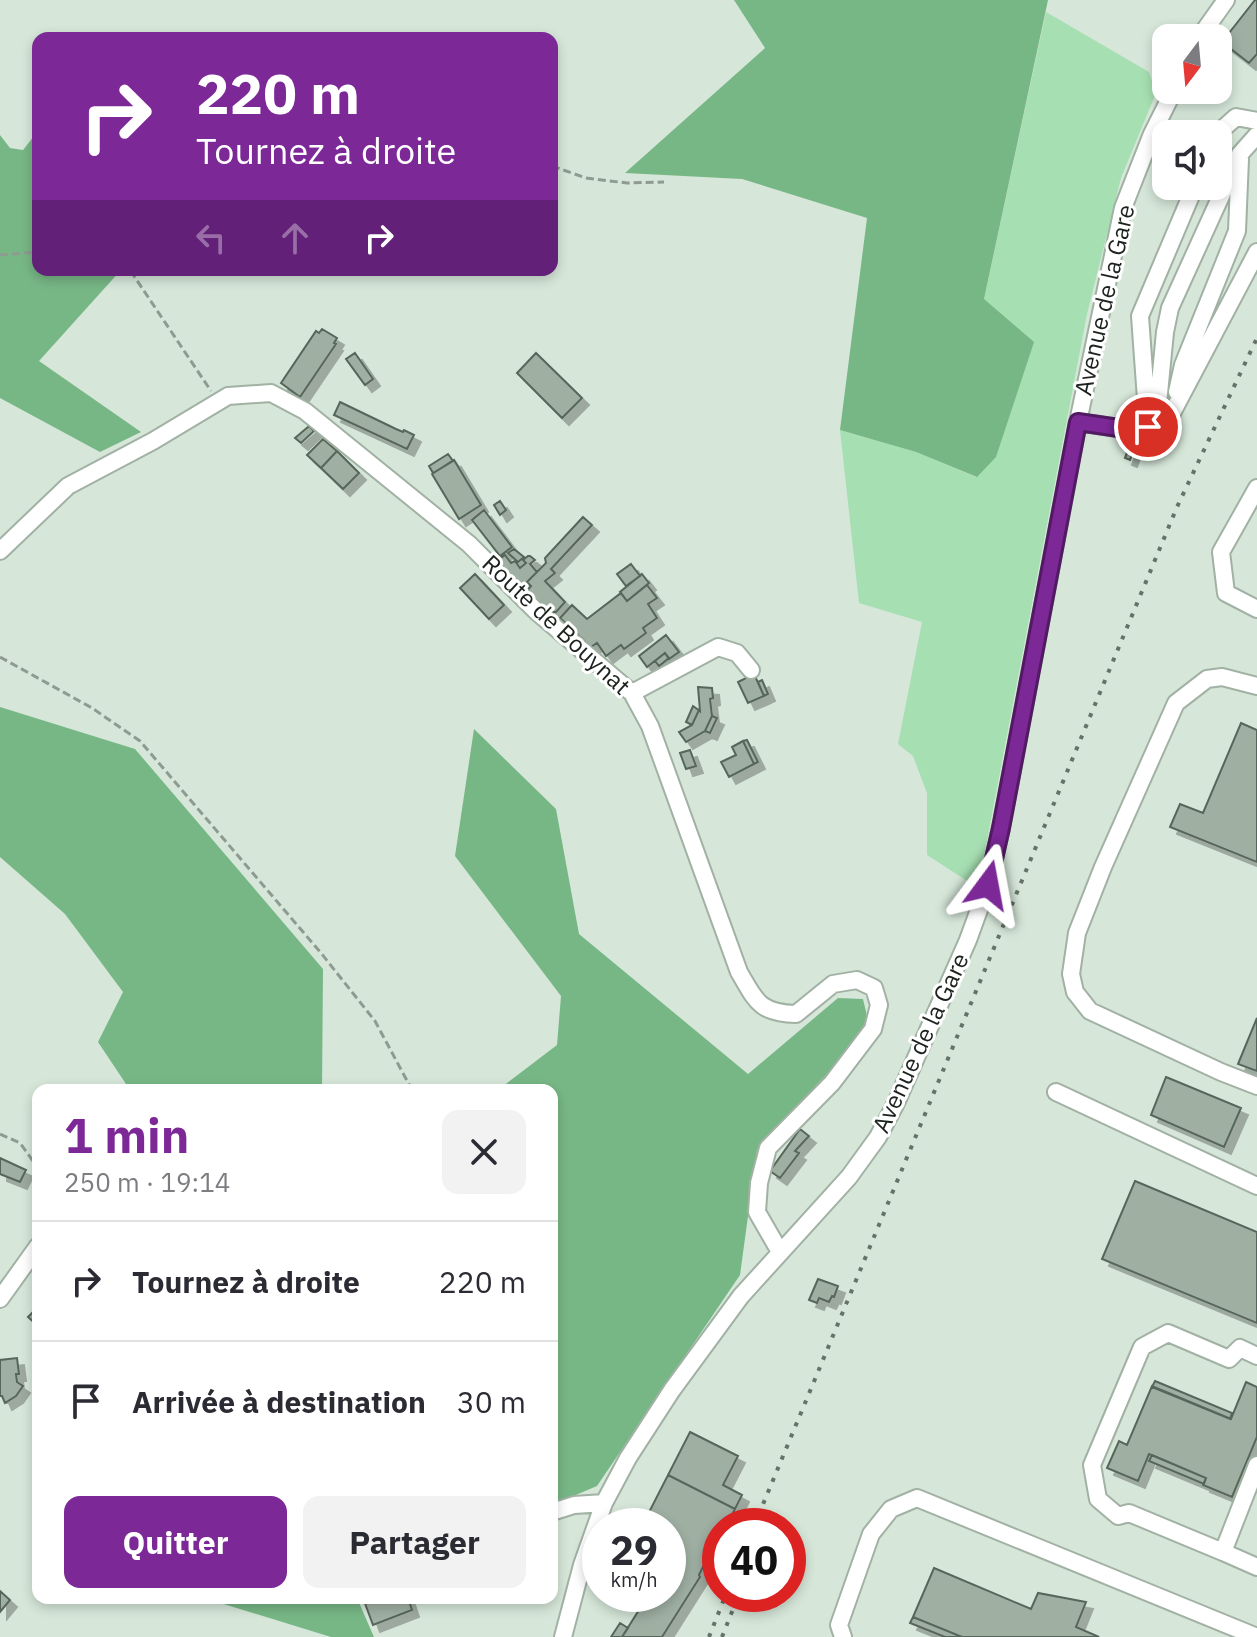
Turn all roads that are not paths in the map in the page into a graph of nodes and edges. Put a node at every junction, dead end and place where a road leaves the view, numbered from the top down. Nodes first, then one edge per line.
1 (1226, 0) edge
2 (1209, 24) edge
3 (1167, 104) edge
4 (1232, 121) edge
5 (1257, 121) edge
6 (1257, 135) edge
7 (1240, 154) junction
8 (1189, 200) edge
9 (1257, 252) edge
10 (1165, 409) junction
11 (1078, 422) junction
12 (1148, 427) junction
13 (1257, 488) edge
14 (0, 551) edge
15 (1257, 609) edge
16 (751, 670) dead end
17 (1257, 686) edge
18 (632, 693) junction
19 (1257, 1086) edge
20 (1056, 1092) dead end
21 (1257, 1186) edge
22 (780, 1252) junction
23 (32, 1254) edge
24 (0, 1299) edge
25 (1257, 1356) edge
26 (1257, 1465) edge
27 (604, 1503) junction
28 (558, 1510) edge
29 (1223, 1552) junction
30 (1257, 1567) edge
31 (563, 1637) edge
32 (843, 1637) edge
33 (1257, 1637) edge

1 - 2 street
3 - 11 street, Avenue de la Gare
4 - 5 street
6 - 7 street
7 - 10 street
7 - 10 street
8 - 12 street
9 - 10 street
10 - 12 street
11 - 12 street
11 - 22 street, Avenue de la Gare
13 - 15 street
14 - 18 street, Route de Bouynat
16 - 18 street
17 - 19 street
18 - 22 street, Route de Bouynat
20 - 21 street
22 - 27 street, Avenue de la Gare
23 - 24 street
25 - 29 street
26 - 29 street
27 - 28 street
27 - 31 street, Avenue de la Gare
29 - 30 street
32 - 33 street

